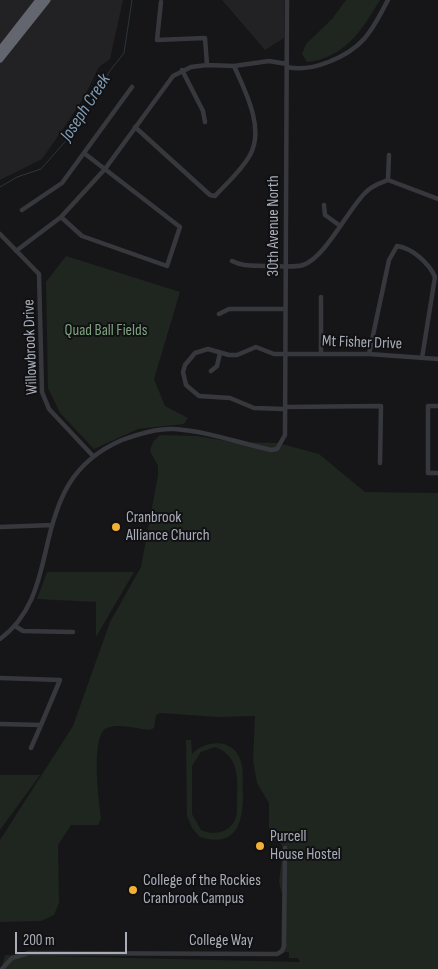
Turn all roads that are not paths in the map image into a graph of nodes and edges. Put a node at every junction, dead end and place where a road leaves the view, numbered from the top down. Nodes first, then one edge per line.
1 (39, 0) edge
2 (46, 0) edge
3 (287, 0) edge
4 (388, 0) edge
5 (161, 2) dead end
6 (0, 50) edge
7 (0, 59) edge
8 (207, 65) junction
9 (287, 65) junction
10 (234, 66) junction
11 (182, 70) junction
12 (132, 87) dead end
13 (205, 122) dead end
14 (135, 127) junction
15 (84, 153) junction
16 (389, 155) dead end
17 (105, 168) junction
18 (388, 180) junction
19 (437, 196) edge
20 (324, 205) dead end
21 (22, 210) dead end
22 (61, 217) junction
23 (339, 226) junction
24 (0, 234) edge
25 (16, 251) junction
26 (232, 261) dead end
27 (286, 266) junction
28 (321, 297) dead end
29 (285, 309) junction
30 (219, 314) dead end
31 (220, 353) junction
32 (285, 354) junction
33 (321, 354) junction
34 (369, 354) junction
35 (422, 358) junction
36 (438, 359) edge
37 (210, 371) dead end
38 (438, 406) edge
39 (284, 408) junction
40 (93, 456) junction
41 (380, 463) dead end
42 (438, 473) edge
43 (52, 525) junction
44 (0, 527) edge
45 (15, 626) junction
46 (73, 632) dead end
47 (0, 639) edge
48 (0, 678) edge
49 (0, 724) edge
50 (41, 725) junction
51 (31, 748) dead end
52 (285, 848) dead end
53 (2, 969) edge

1 - 6 highway
2 - 7 highway
3 - 9 street, 30th Avenue North
4 - 9 street
5 - 8 street
8 - 10 street
8 - 11 street
9 - 10 street
9 - 27 street, 30th Avenue North
10 - 14 street
11 - 13 street
11 - 14 street
12 - 15 street
14 - 17 street
15 - 17 street
15 - 21 street
16 - 18 street
17 - 22 street
17 - 22 street
18 - 19 street
18 - 23 street
20 - 23 street
22 - 25 street
23 - 27 street
24 - 25 street, Willowbrook Drive
25 - 40 street, Willowbrook Drive
26 - 27 street
27 - 29 street, 30th Avenue North
28 - 33 street
29 - 30 street
29 - 32 street, 30th Avenue North
31 - 32 street, Mt Fisher Drive
31 - 37 street
31 - 39 street, Mt Fisher Drive
32 - 33 street, Mt Fisher Drive
32 - 39 street, 30th Avenue North
33 - 34 street, Mt Fisher Drive
34 - 35 street, Mt Fisher Drive
34 - 35 street
35 - 36 street, Mt Fisher Drive
38 - 42 street
39 - 40 street, 30th Avenue North
39 - 41 street, Mt Fisher Drive
40 - 43 street
43 - 44 street
43 - 45 street
45 - 46 street
45 - 47 street
48 - 50 street
49 - 50 street
50 - 51 street
52 - 53 street, College Way

